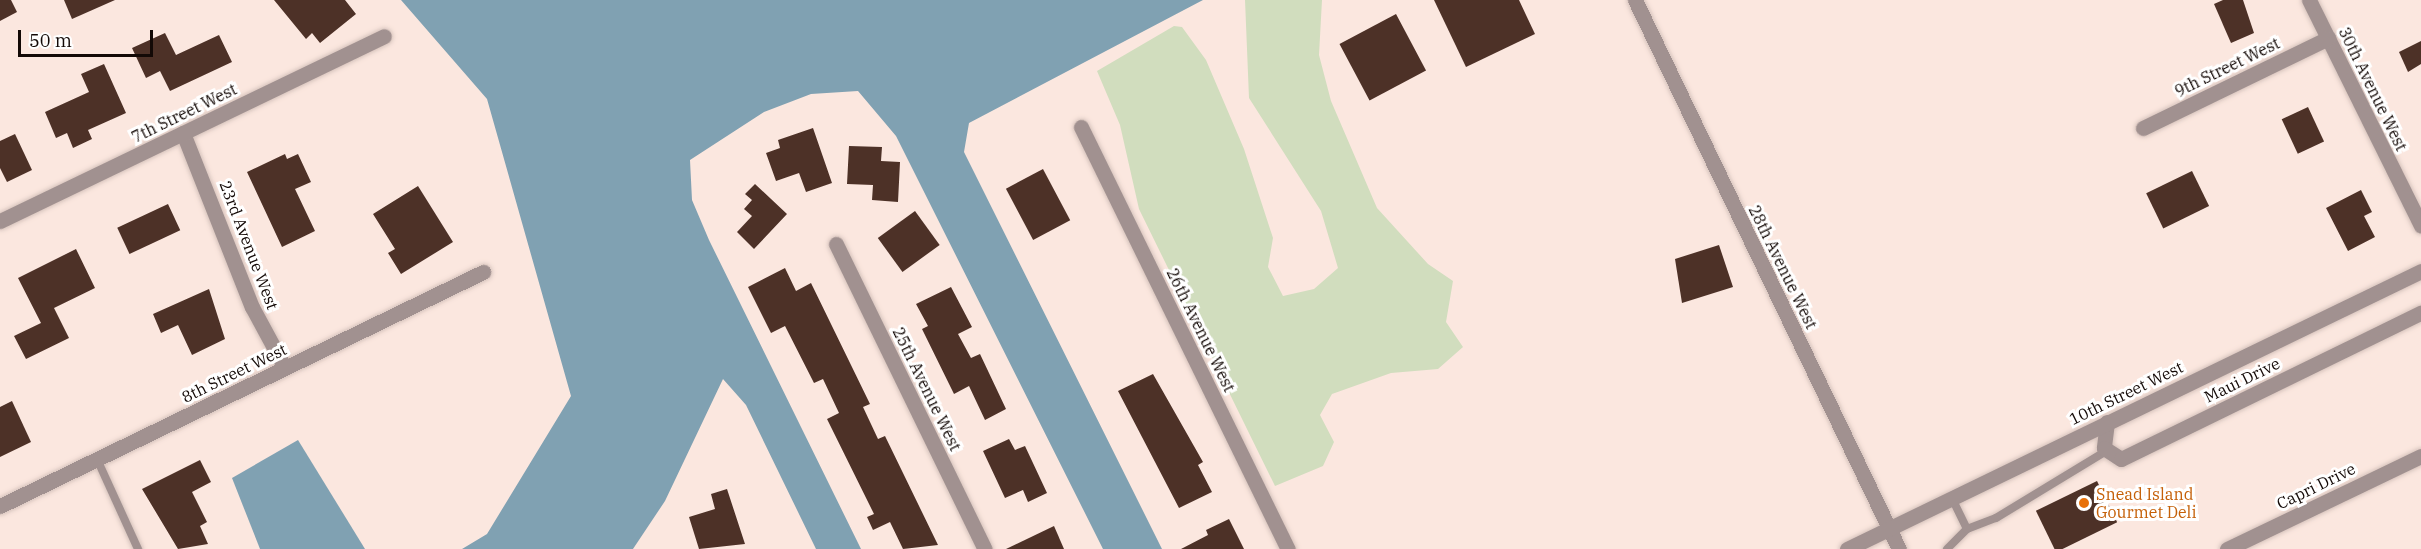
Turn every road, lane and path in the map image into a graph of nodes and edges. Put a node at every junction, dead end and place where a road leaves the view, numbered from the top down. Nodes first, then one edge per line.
1 (1635, 0) edge
2 (2309, 0) edge
3 (384, 36) dead end
4 (2328, 38) junction
5 (1081, 127) dead end
6 (2143, 128) dead end
7 (183, 133) junction
8 (0, 221) edge
9 (2421, 226) edge
10 (836, 244) dead end
11 (2421, 271) edge
12 (483, 273) dead end
13 (2421, 314) edge
14 (285, 368) junction
15 (2107, 422) junction
16 (2106, 451) junction
17 (2421, 456) edge
18 (97, 459) junction
19 (1952, 498) junction
20 (0, 506) edge
21 (1890, 529) junction
22 (1967, 529) junction
23 (138, 549) edge
24 (985, 549) edge
25 (1288, 549) edge
26 (1847, 549) edge
27 (1899, 549) edge
28 (1947, 549) edge
29 (2227, 549) edge

1 - 21 street, 28th Avenue West
2 - 4 street, 30th Avenue West
3 - 7 street, 7th Street West
4 - 6 street, 9th Street West
4 - 9 street, 30th Avenue West
5 - 25 street, 26th Avenue West
7 - 8 street, 7th Street West
7 - 14 street, 23rd Avenue West
10 - 24 street, 25th Avenue West
11 - 15 street, 10th Street West
12 - 14 street, 8th Street West
13 - 16 street, Maui Drive
14 - 18 street, 8th Street West
15 - 16 street
15 - 19 street, 10th Street West
16 - 22 lane
17 - 29 street, Capri Drive
18 - 20 street, 8th Street West
18 - 23 lane
19 - 21 street, 10th Street West
19 - 22 lane
21 - 26 street, 10th Street West
21 - 27 street, 28th Avenue West
22 - 28 lane

